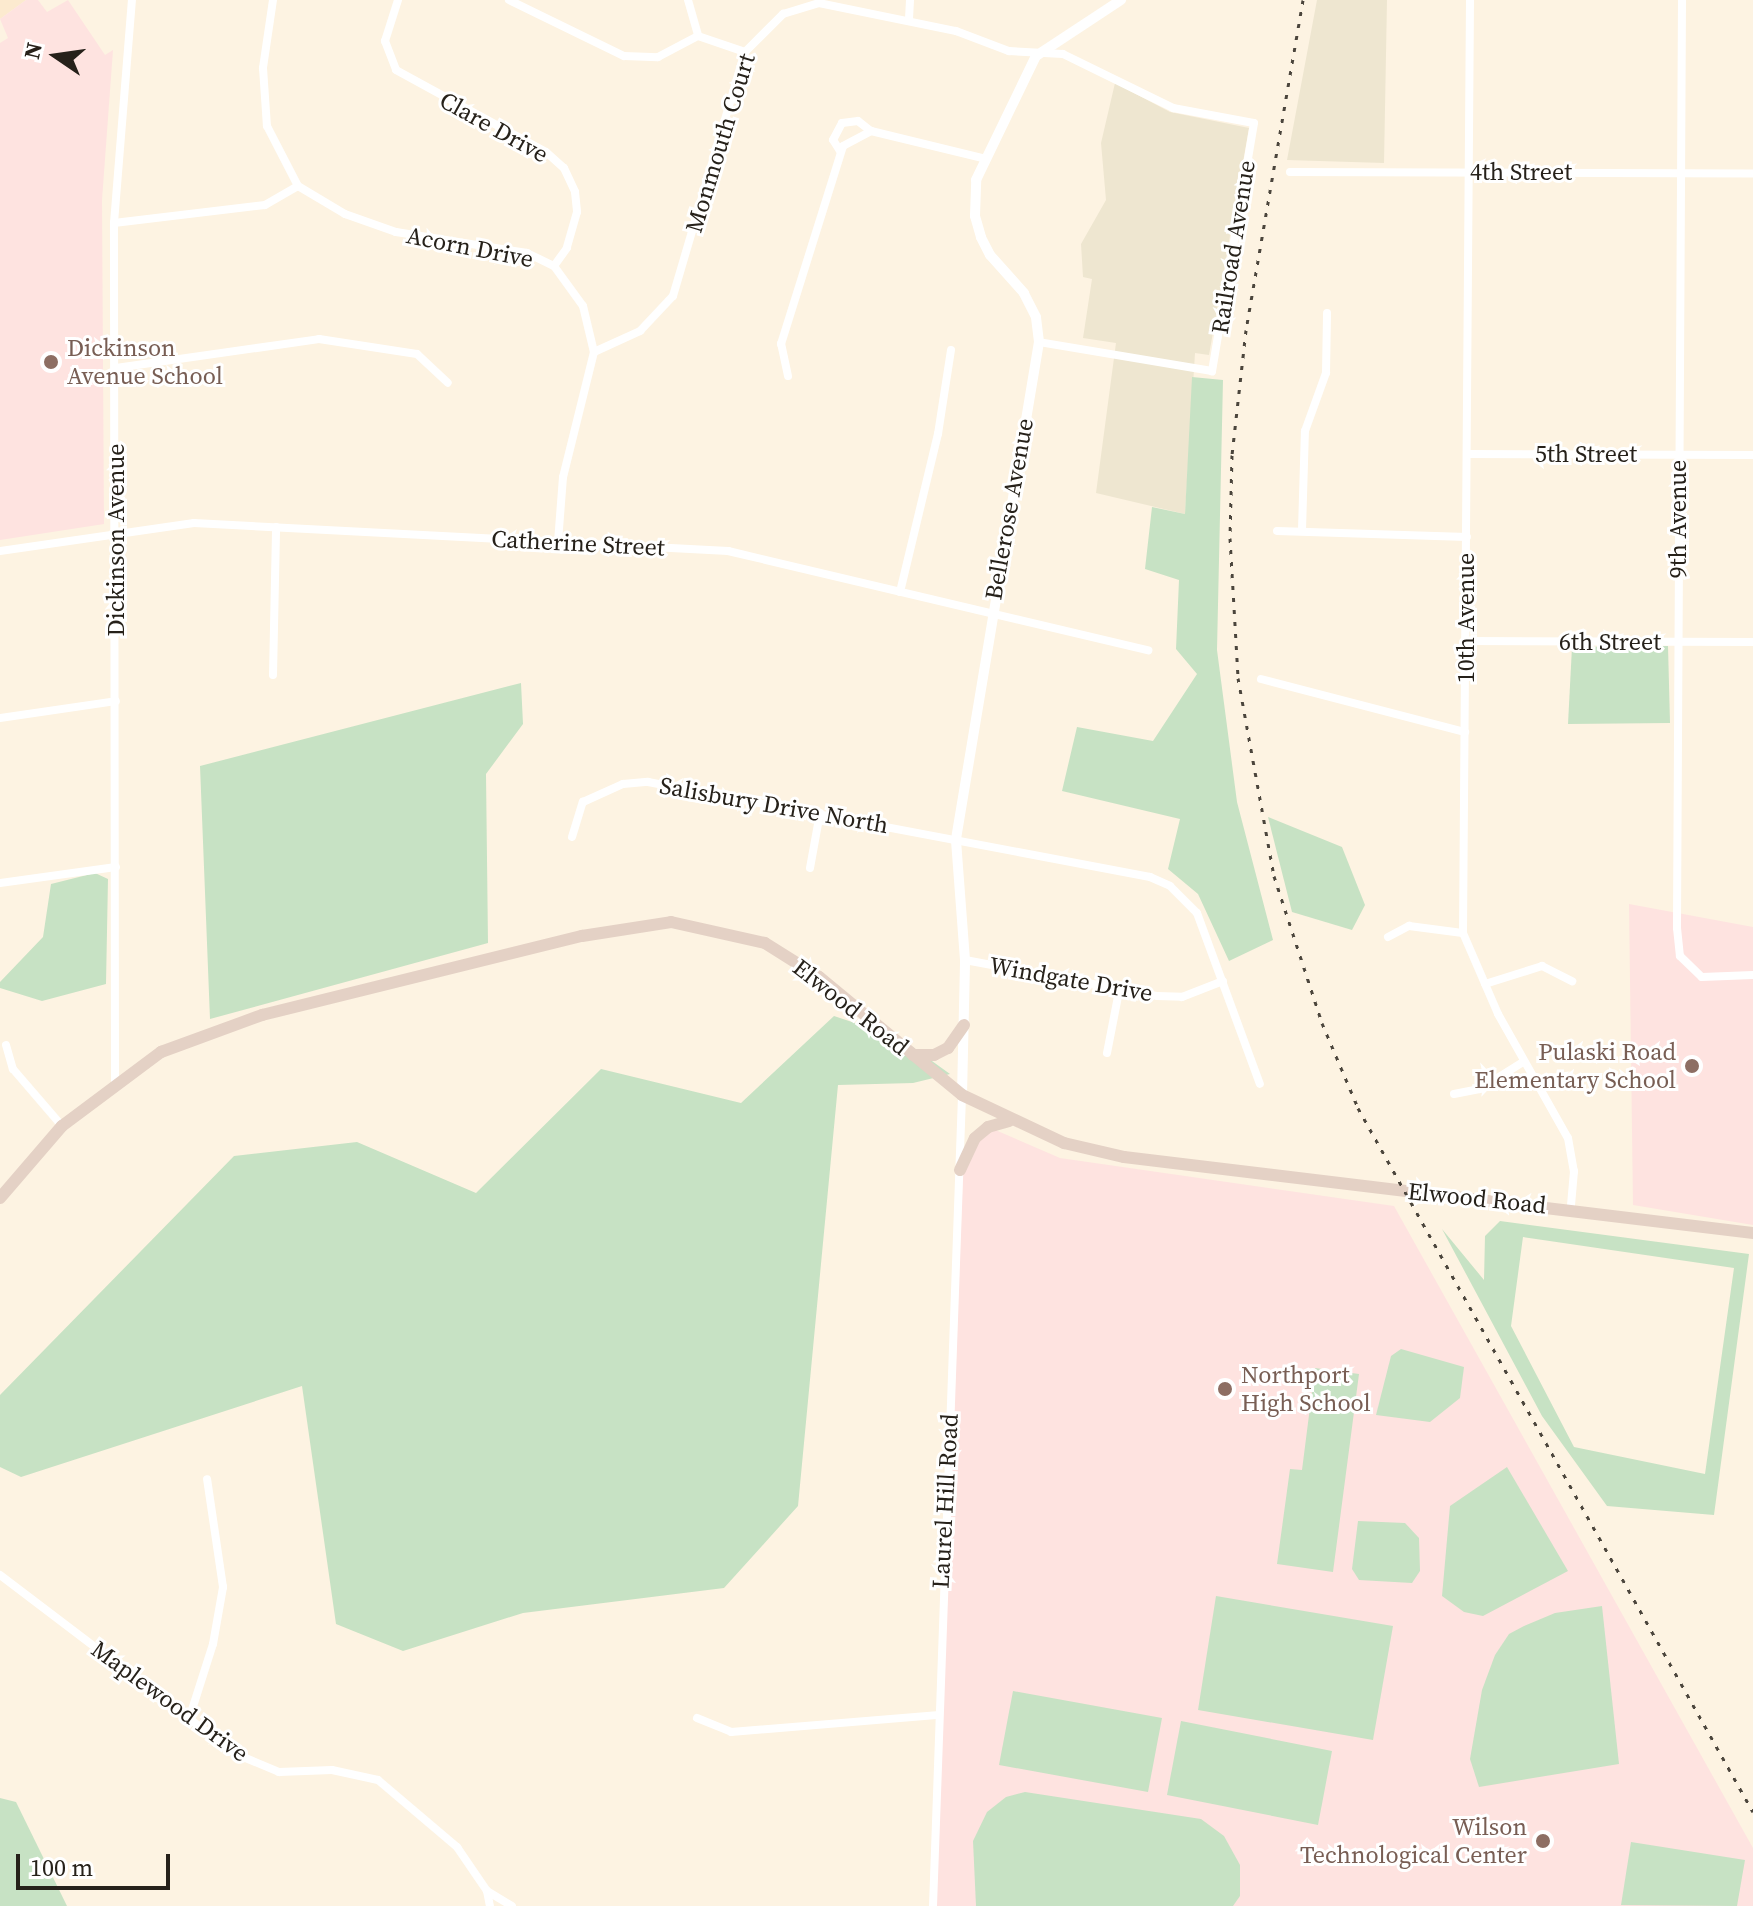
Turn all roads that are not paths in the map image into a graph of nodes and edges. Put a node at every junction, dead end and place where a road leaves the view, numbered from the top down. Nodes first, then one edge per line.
1 (132, 0) edge
2 (273, 0) edge
3 (398, 0) edge
4 (509, 0) edge
5 (688, 0) edge
6 (910, 0) edge
7 (1121, 0) edge
8 (1470, 0) edge
9 (1682, 0) edge
10 (798, 3) edge
11 (909, 19) junction
12 (698, 36) junction
13 (745, 52) junction
14 (1036, 56) junction
15 (1254, 123) joint
16 (871, 131) junction
17 (840, 151) junction
18 (983, 158) junction
19 (1290, 172) dead end
20 (1469, 173) junction
21 (1680, 174) junction
22 (1753, 174) edge
23 (298, 186) junction
24 (114, 223) junction
25 (554, 266) junction
26 (1327, 313) dead end
27 (1039, 342) junction
28 (951, 350) dead end
29 (594, 352) junction
30 (116, 368) junction
31 (788, 376) dead end
32 (448, 383) dead end
33 (1468, 454) junction
34 (1678, 454) junction
35 (1753, 455) edge
36 (276, 527) junction
37 (1302, 530) junction
38 (1277, 531) dead end
39 (116, 534) junction
40 (1467, 537) junction
41 (558, 542) junction
42 (0, 551) edge
43 (900, 592) junction
44 (990, 616) junction
45 (1467, 641) junction
46 (1678, 642) junction
47 (1753, 642) edge
48 (1148, 650) dead end
49 (273, 675) dead end
50 (1261, 679) dead end
51 (116, 701) junction
52 (0, 718) edge
53 (1465, 732) junction
54 (820, 813) junction
55 (572, 837) dead end
56 (956, 839) junction
57 (116, 867) junction
58 (810, 868) dead end
59 (0, 883) edge
60 (1463, 933) junction
61 (1388, 937) dead end
62 (965, 960) junction
63 (1753, 975) edge
64 (1223, 981) junction
65 (1572, 981) dead end
66 (1485, 984) junction
67 (1119, 991) junction
68 (964, 1025) junction
69 (6, 1045) dead end
70 (1107, 1053) dead end
71 (912, 1055) junction
72 (1523, 1062) junction
73 (115, 1081) junction
74 (1260, 1084) dead end
75 (1454, 1094) dead end
76 (962, 1095) junction
77 (1009, 1121) junction
78 (62, 1126) junction
79 (960, 1170) junction
80 (0, 1198) edge
81 (1571, 1208) junction
82 (1753, 1233) edge
83 (207, 1479) dead end
84 (0, 1575) edge
85 (936, 1715) junction
86 (190, 1716) junction
87 (697, 1718) dead end
88 (487, 1891) junction
89 (490, 1906) edge
90 (512, 1906) edge
91 (933, 1906) edge

1 - 24 street, Dickinson Avenue
2 - 23 street
3 - 25 street, Clare Drive
4 - 12 street
5 - 12 street
6 - 11 street
7 - 14 street, Bellerose Avenue
8 - 20 street, 10th Avenue
9 - 21 street, 9th Avenue
10 - 11 street, Monmouth Court
10 - 13 street, Monmouth Court
11 - 14 street, Monmouth Court
12 - 13 street
13 - 29 street, Monmouth Court
14 - 15 street, Monmouth Court
14 - 18 street, Bellerose Avenue
15 - 27 street, Railroad Avenue
16 - 17 street
16 - 17 street
16 - 18 street
17 - 31 street
18 - 27 street, Bellerose Avenue
19 - 20 street, 4th Street
20 - 21 street, 4th Street
20 - 33 street, 10th Avenue
21 - 22 street, 4th Street
21 - 34 street, 9th Avenue
23 - 24 street
23 - 25 street, Acorn Drive
24 - 30 street, Dickinson Avenue
25 - 29 street, Acorn Drive
26 - 37 street
27 - 44 street, Bellerose Avenue
28 - 43 street
29 - 41 street, Acorn Drive
30 - 32 street
30 - 39 street, Dickinson Avenue
33 - 34 street, 5th Street
33 - 40 street, 10th Avenue
34 - 35 street, 5th Street
34 - 46 street, 9th Avenue
36 - 39 street, Catherine Street
36 - 41 street, Catherine Street
36 - 49 street
37 - 38 street
37 - 40 street
39 - 42 street, Catherine Street
39 - 51 street, Dickinson Avenue
40 - 45 street, 10th Avenue
41 - 43 street, Catherine Street
43 - 44 street, Catherine Street
44 - 48 street, Catherine Street
44 - 56 street, Bellerose Avenue
45 - 46 street, 6th Street
45 - 53 street, 10th Avenue
46 - 47 street, 6th Street
46 - 63 street, 9th Avenue
50 - 53 street
51 - 52 street
51 - 57 street, Dickinson Avenue
53 - 60 street, 10th Avenue
54 - 55 street, Salisbury Drive North
54 - 56 street, Salisbury Drive North
54 - 58 street
56 - 62 street, Bellerose Avenue
56 - 64 street, Salisbury Drive North
57 - 59 street
57 - 73 street, Dickinson Avenue
60 - 61 street
60 - 66 street, 10th Avenue
62 - 67 street, Windgate Drive
62 - 68 street, Bellerose Avenue
64 - 67 street, Windgate Drive
64 - 74 street, Salisbury Drive North
65 - 66 street
66 - 72 street, 10th Avenue
67 - 70 street
68 - 71 main road
68 - 76 street, Bellerose Avenue
69 - 78 street
71 - 73 main road, Elwood Road
71 - 76 main road, Elwood Road
72 - 75 street
72 - 81 street, 10th Avenue
73 - 78 main road, Elwood Road
76 - 77 main road, Elwood Road
76 - 79 street, Laurel Hill Road
77 - 79 main road
77 - 81 main road, Elwood Road
78 - 80 main road, Elwood Road
79 - 85 street, Laurel Hill Road
81 - 82 main road, Elwood Road
83 - 86 street
84 - 86 street, Maplewood Drive
85 - 87 street
85 - 91 street, Laurel Hill Road
86 - 88 street, Maplewood Drive
88 - 89 street, Maplewood Drive
88 - 90 street

